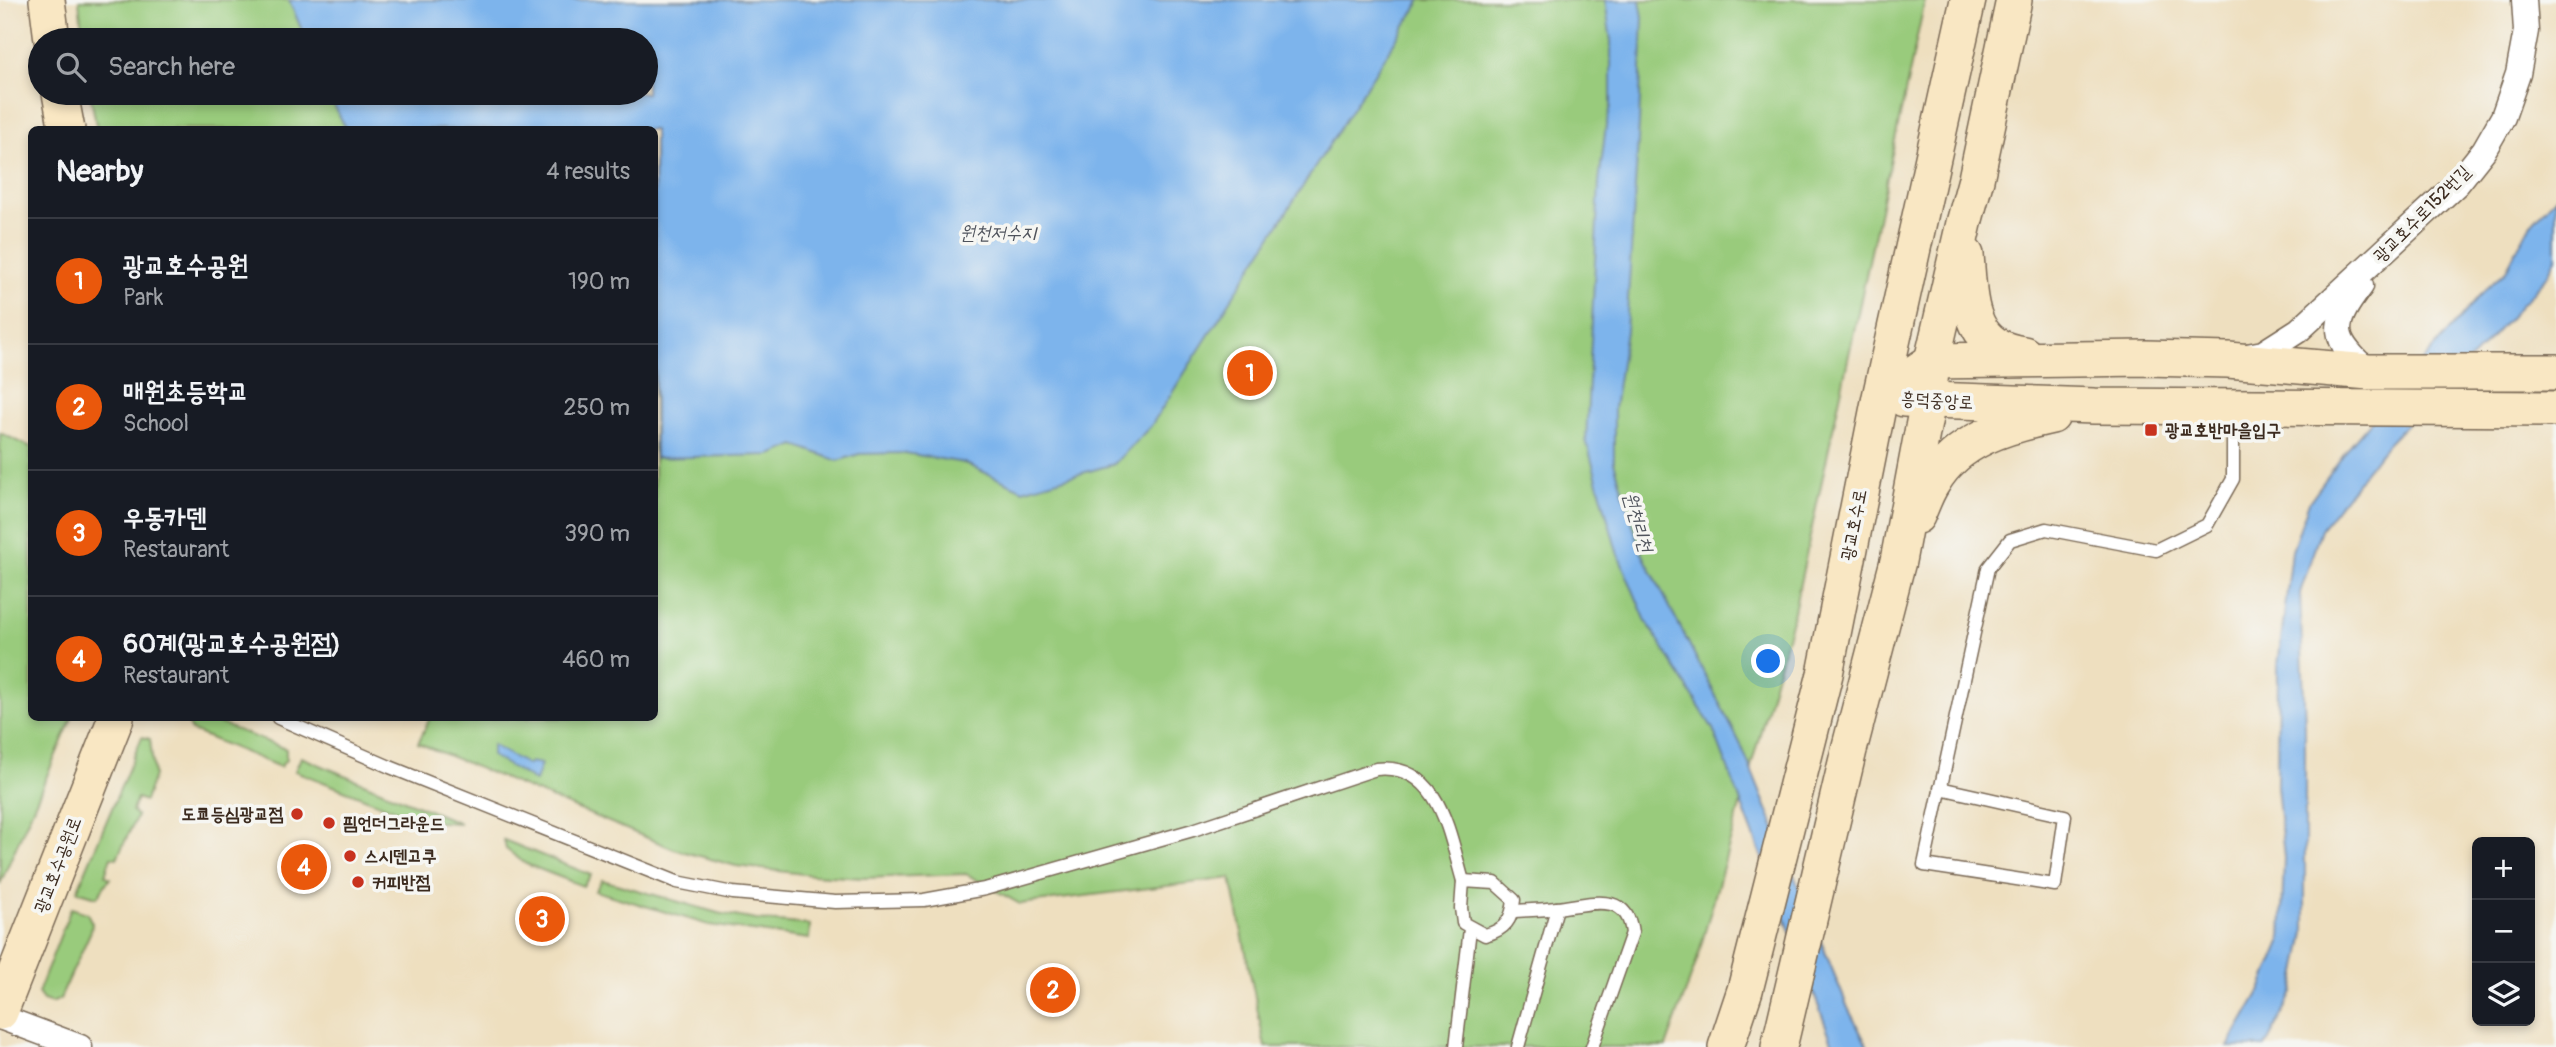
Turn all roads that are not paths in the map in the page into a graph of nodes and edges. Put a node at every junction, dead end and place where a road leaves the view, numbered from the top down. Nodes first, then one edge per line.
1 (47, 0) edge
2 (1968, 0) edge
3 (2014, 0) edge
4 (2524, 0) edge
5 (50, 28) edge
6 (62, 105) edge
7 (65, 126) edge
8 (1964, 223) junction
9 (2396, 242) junction
10 (2055, 359) junction
11 (2228, 360) junction
12 (1932, 361) junction
13 (2369, 372) junction
14 (2556, 372) edge
15 (1880, 397) junction
16 (1928, 401) junction
17 (2094, 406) junction
18 (2233, 407) junction
19 (2556, 409) edge
20 (1898, 561) junction
21 (115, 721) edge
22 (285, 721) edge
23 (1940, 788) junction
24 (1463, 881) junction
25 (1557, 908) junction
26 (1513, 911) junction
27 (1470, 929) junction
28 (0, 1015) edge
29 (80, 1047) edge
30 (1456, 1047) edge
31 (1518, 1047) edge
32 (1592, 1047) edge
33 (1726, 1047) edge
34 (1779, 1047) edge

1 - 5 main road
2 - 15 main road, 광교호수로
3 - 8 main road
4 - 9 street, 광교호수로152번길
6 - 7 main road
8 - 10 main road
8 - 12 main road
9 - 11 street, 광교호수로152번길
9 - 13 street
10 - 11 main road
10 - 12 main road
11 - 13 main road
12 - 15 main road, 흥덕중앙로
12 - 16 main road
13 - 14 main road
15 - 16 main road, 흥덕중앙로
15 - 33 main road, 광교호수로
16 - 17 main road, 흥덕중앙로
16 - 20 main road
17 - 18 main road, 흥덕중앙로
17 - 20 main road
18 - 19 main road, 흥덕중앙로
18 - 23 lane
20 - 34 main road
21 - 28 main road, 광교호수공원로
22 - 24 lane
23 - 23 lane
24 - 26 lane
24 - 27 lane
25 - 26 lane
25 - 31 lane
25 - 32 lane
26 - 27 lane
27 - 30 lane
28 - 29 street

